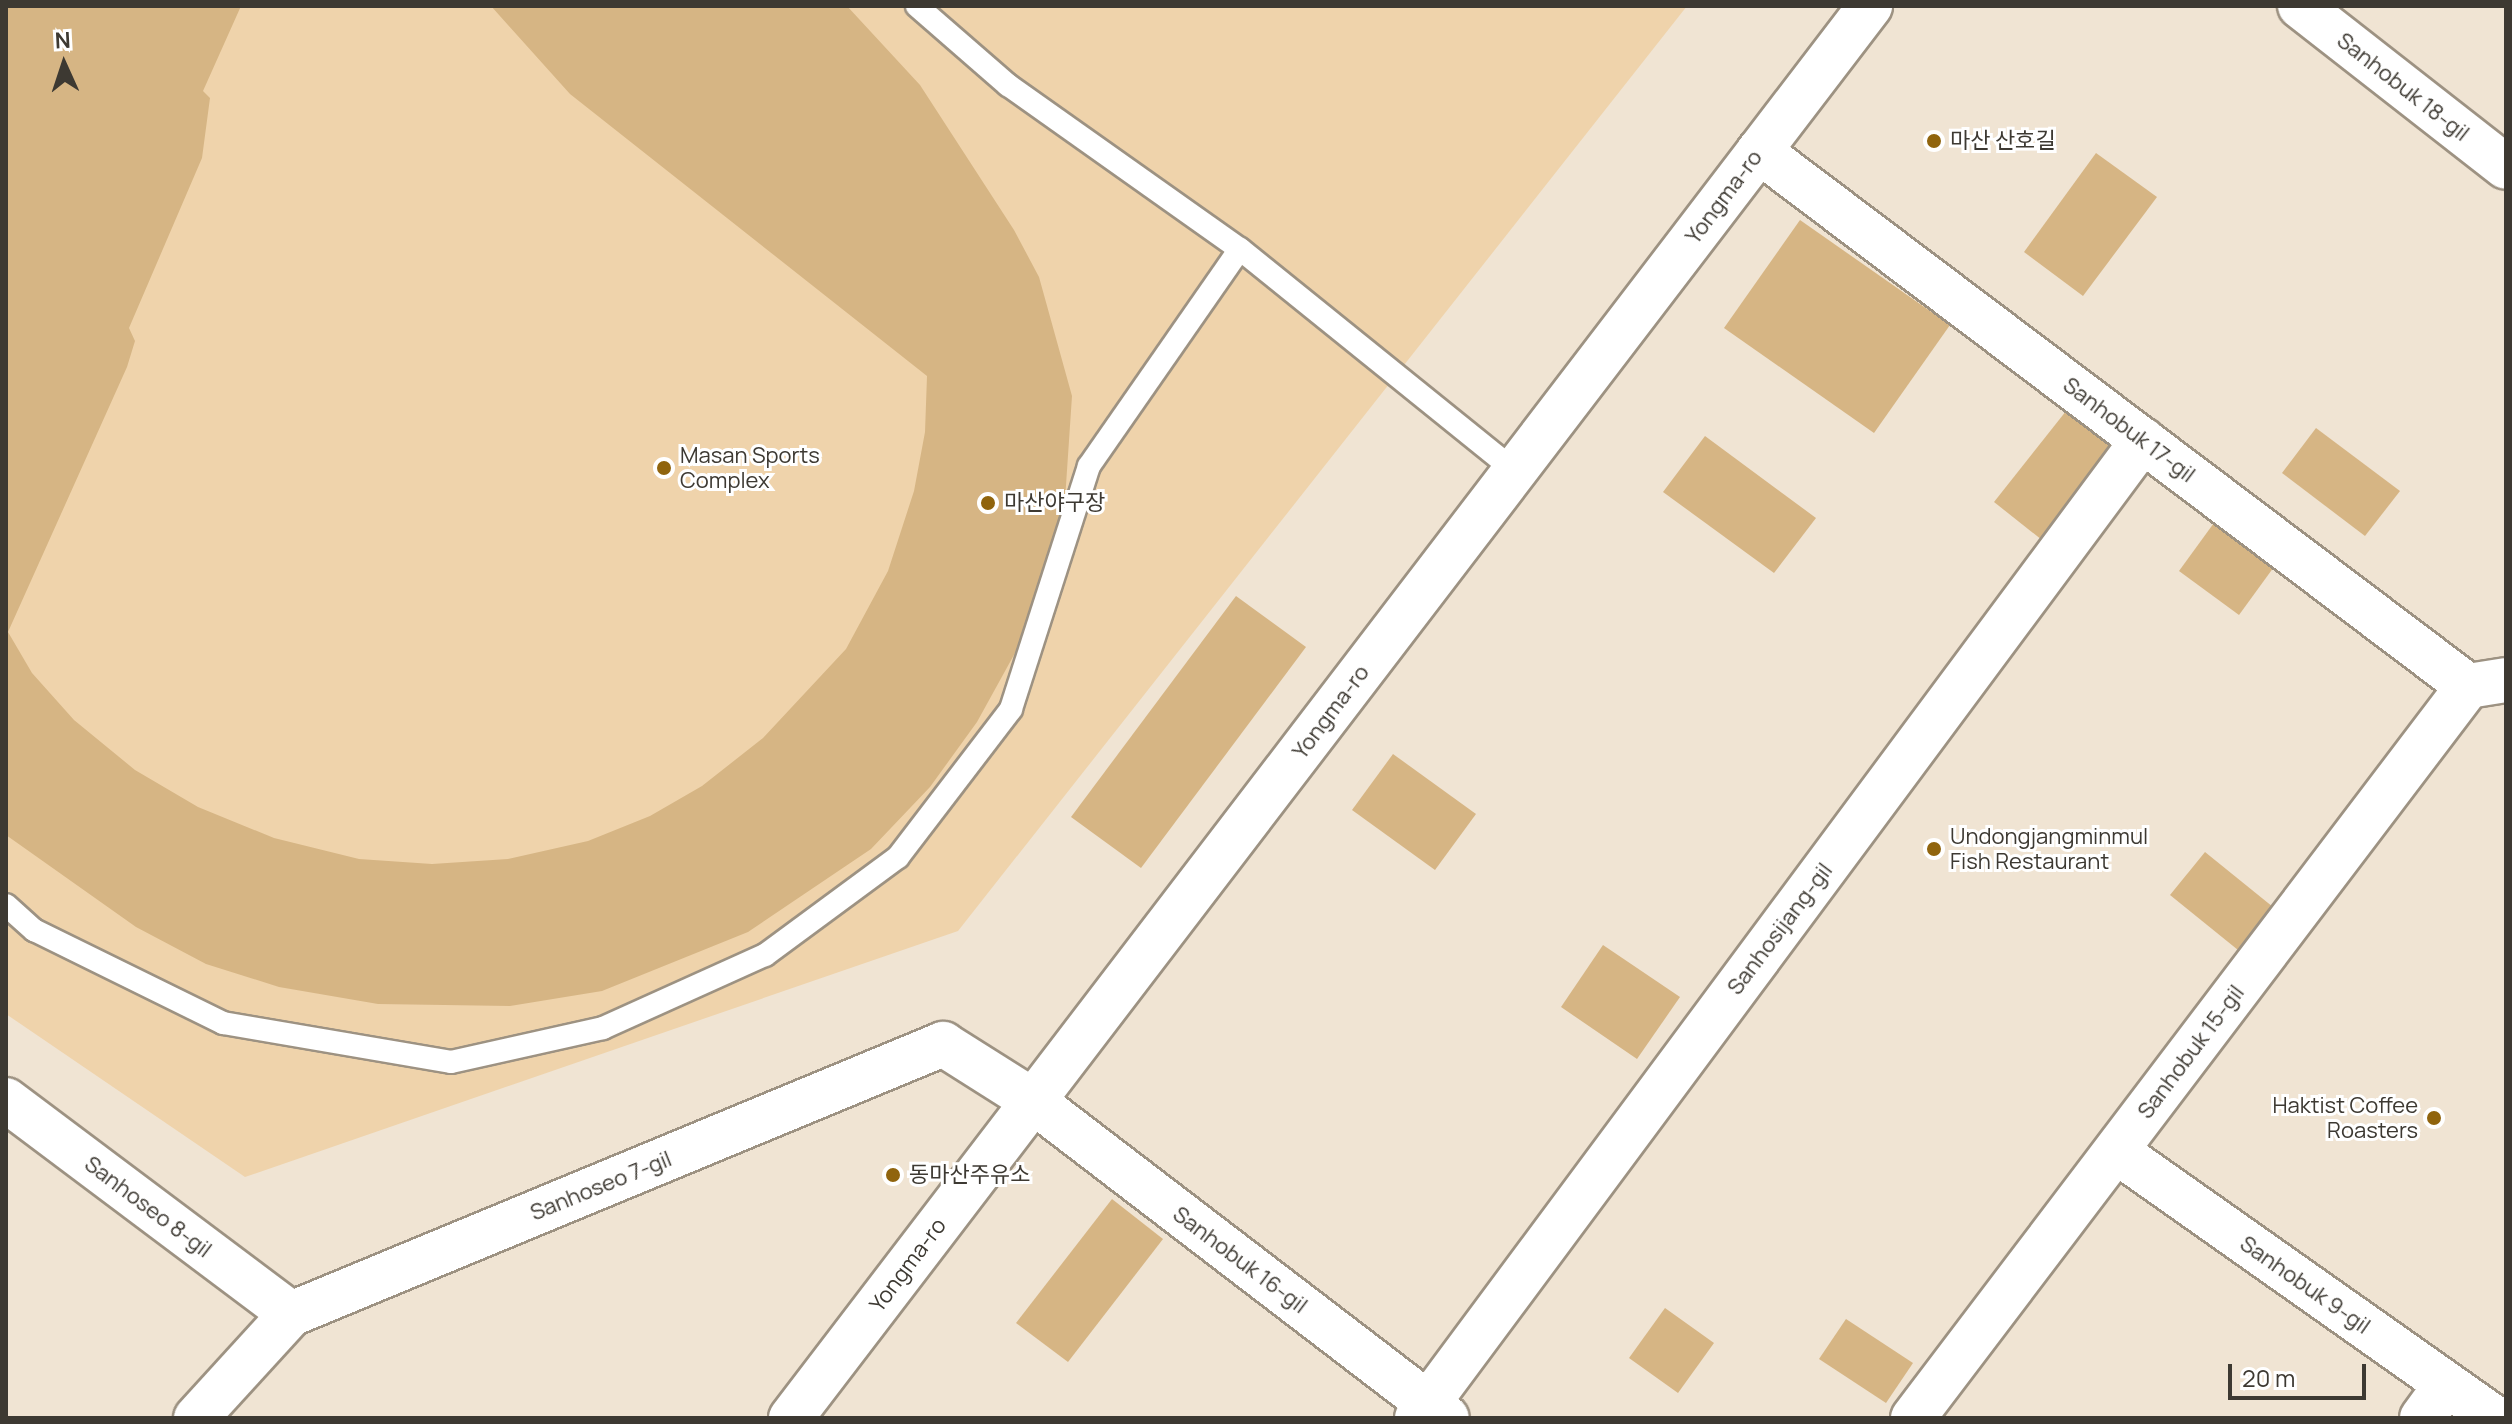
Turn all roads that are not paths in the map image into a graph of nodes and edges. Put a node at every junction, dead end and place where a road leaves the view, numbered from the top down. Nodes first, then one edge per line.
1 (917, 6) edge
2 (1870, 6) edge
3 (2300, 6) edge
4 (1759, 151) junction
5 (2503, 158) edge
6 (1240, 249) junction
7 (2143, 440) junction
8 (1515, 471) junction
9 (2487, 683) edge
10 (6, 905) edge
11 (6, 1100) edge
12 (1033, 1101) junction
13 (2116, 1151) junction
14 (291, 1314) junction
15 (2434, 1402) edge
16 (1430, 1413) edge
17 (196, 1418) edge
18 (791, 1418) edge
19 (1913, 1418) edge
20 (2494, 1418) edge

1 - 6 lane
2 - 4 street, Yongma-ro
3 - 5 street, Sanhobuk 18-gil
4 - 7 street, Sanhobuk 17-gil
4 - 8 street, Yongma-ro
6 - 8 lane
6 - 10 lane
7 - 9 street, Sanhobuk 17-gil
7 - 16 street, Sanhosijang-gil
8 - 12 street, Yongma-ro
9 - 13 street, Sanhobuk 15-gil
11 - 14 street, Sanhoseo 8-gil
12 - 14 street, Sanhoseo 7-gil
12 - 16 street, Sanhobuk 16-gil
12 - 18 street, Yongma-ro
13 - 15 street, Sanhobuk 9-gil
13 - 19 street, Sanhobuk 15-gil
14 - 17 street, Sanhoseo 7-gil
15 - 20 street, Sanhobuk 9-gil

